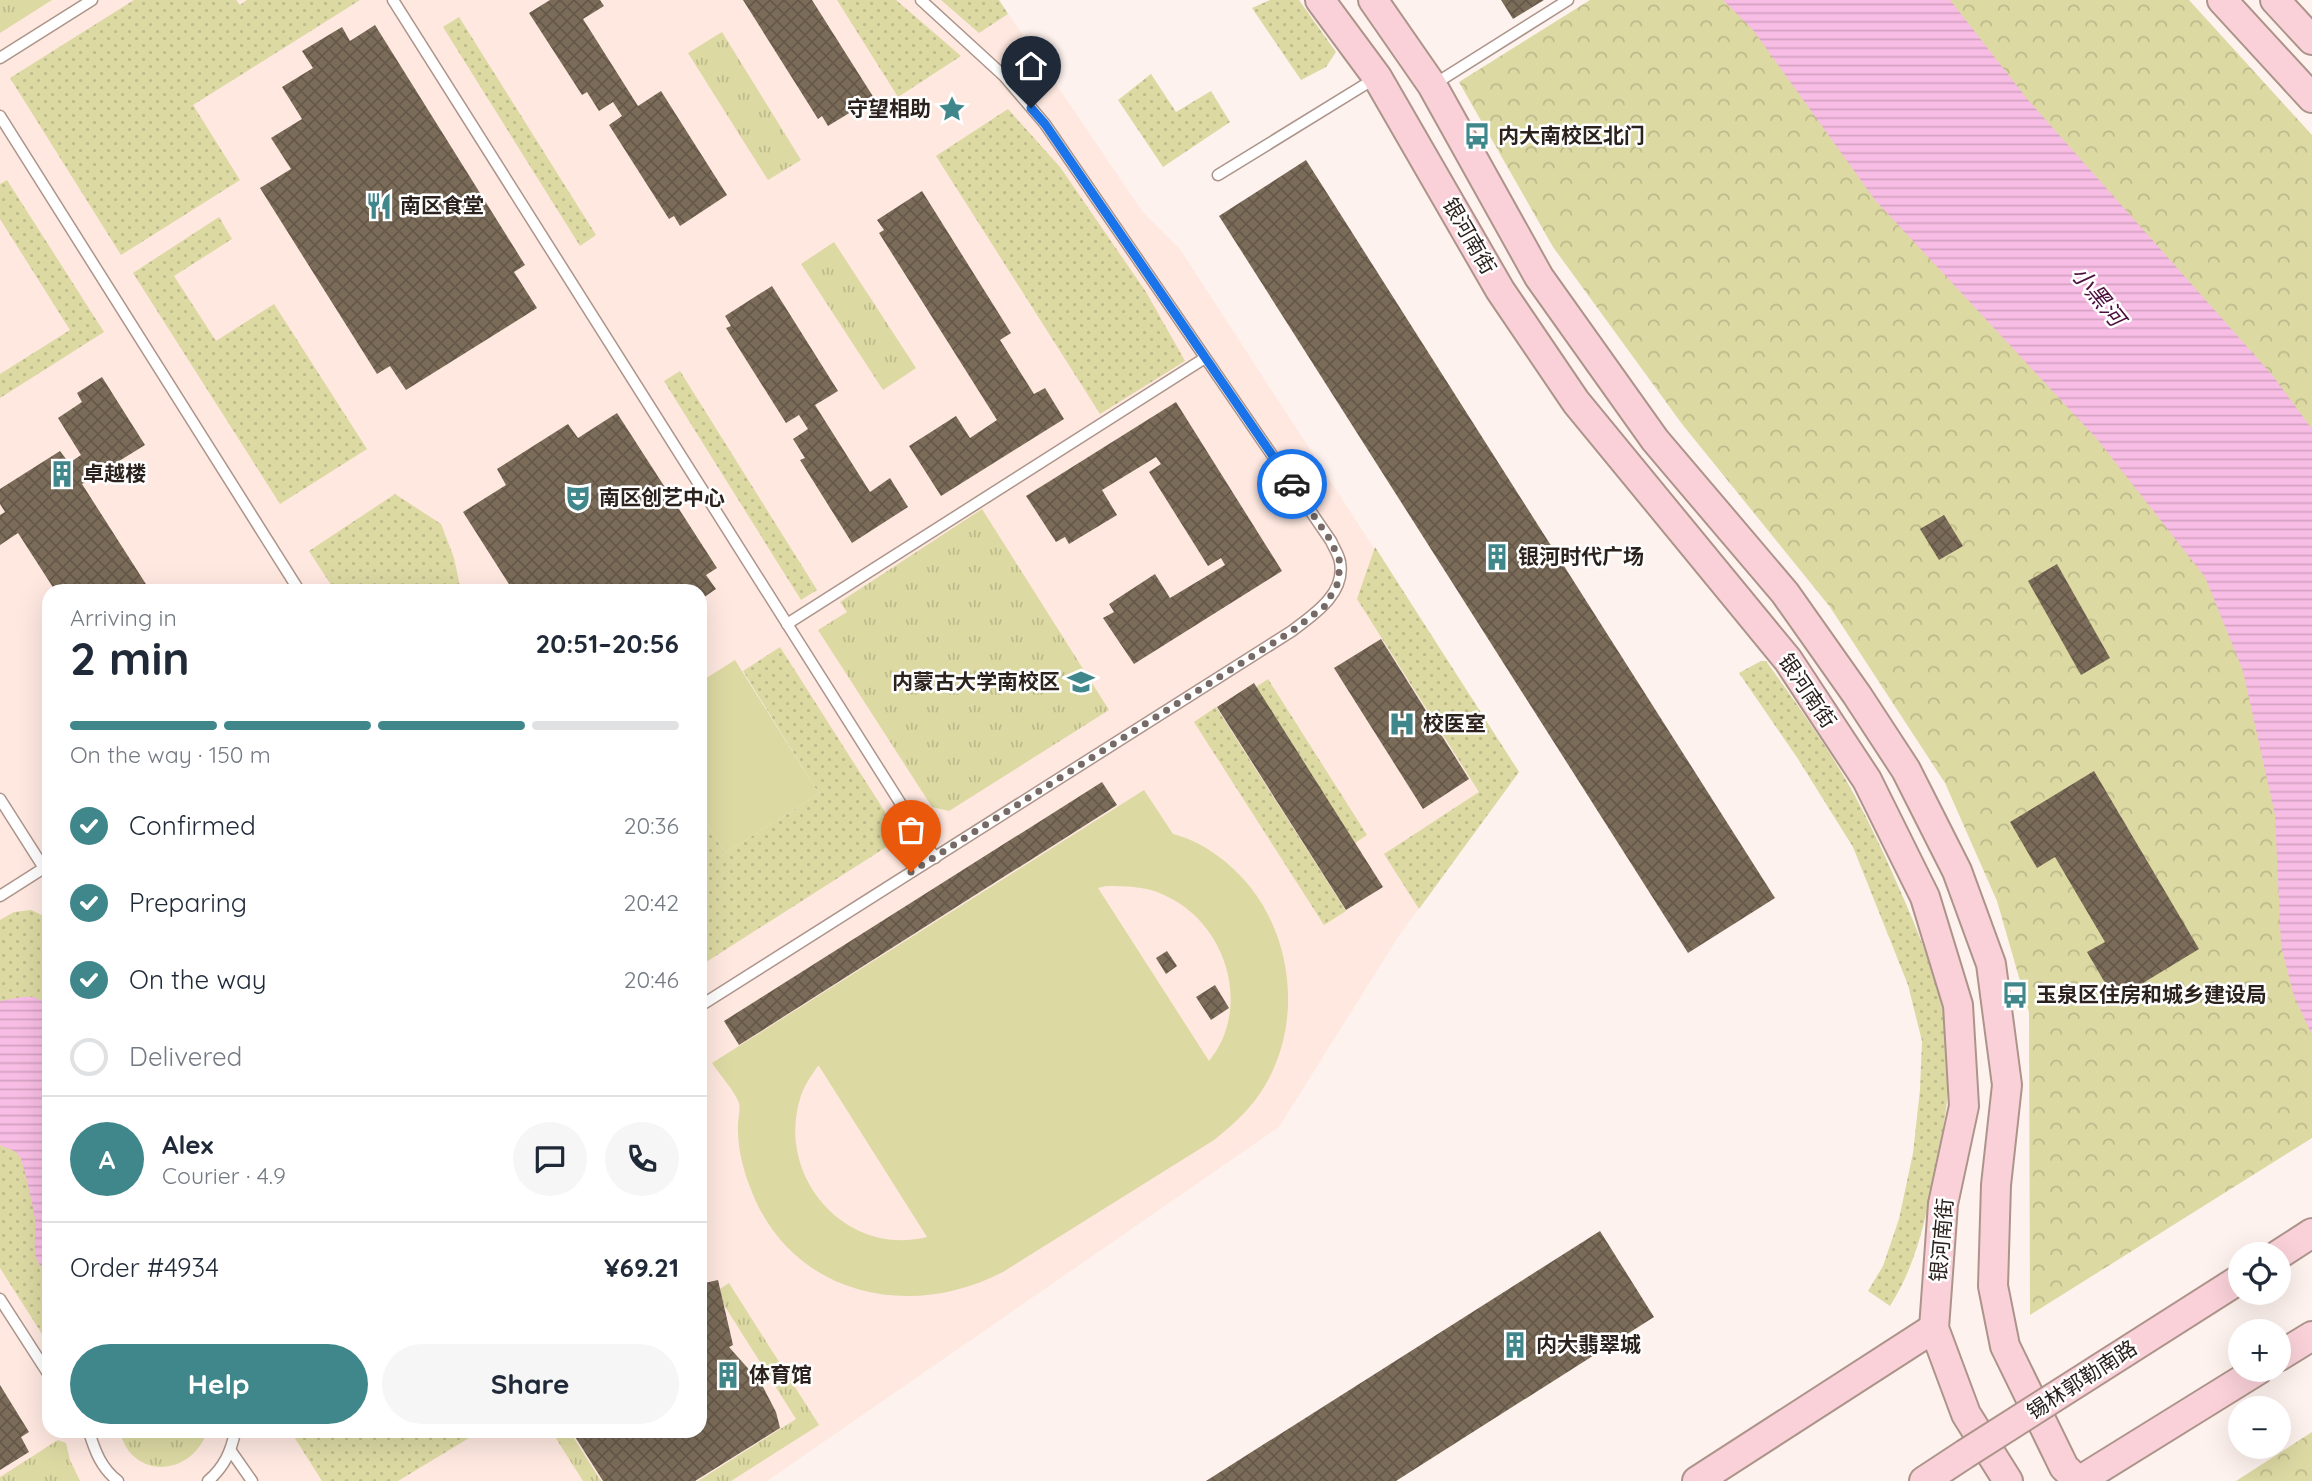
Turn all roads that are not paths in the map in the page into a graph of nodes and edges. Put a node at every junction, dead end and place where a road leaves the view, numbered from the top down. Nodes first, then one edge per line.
1 (92, 0) edge
2 (393, 0) edge
3 (921, 0) edge
4 (1320, 0) edge
5 (1373, 0) edge
6 (1568, 0) edge
7 (2222, 0) edge
8 (2275, 0) edge
9 (2312, 40) edge
10 (0, 58) edge
11 (1377, 77) junction
12 (1432, 85) junction
13 (2312, 98) edge
14 (0, 116) edge
15 (1217, 175) dead end
16 (1205, 358) junction
17 (295, 584) edge
18 (788, 624) junction
19 (0, 799) edge
20 (935, 858) junction
21 (42, 866) edge
22 (42, 874) edge
23 (0, 896) edge
24 (707, 1002) edge
25 (2312, 1233) edge
26 (2291, 1247) edge
27 (2228, 1287) edge
28 (0, 1299) edge
29 (1934, 1328) junction
30 (2312, 1336) edge
31 (2291, 1349) edge
32 (42, 1364) edge
33 (2239, 1382) edge
34 (91, 1438) edge
35 (234, 1438) edge
36 (231, 1451) junction
37 (117, 1481) edge
38 (208, 1481) edge
39 (252, 1481) edge
40 (1697, 1481) edge
41 (1924, 1481) edge
42 (2008, 1481) edge
43 (2079, 1481) edge

1 - 10 lane
2 - 18 lane
3 - 16 lane
4 - 11 main road, 银河南街
5 - 12 main road, 银河南街
6 - 12 lane
7 - 13 main road
8 - 9 main road
11 - 15 lane
11 - 29 main road, 银河南街
12 - 43 main road, 银河南街
14 - 17 lane
16 - 18 lane
16 - 20 lane
18 - 20 lane
19 - 21 lane
20 - 24 lane
22 - 23 lane
25 - 26 main road
27 - 41 main road, 锡林郭勒南路, bridge
28 - 32 lane
29 - 40 main road
29 - 42 main road, 银河南街
30 - 31 main road
33 - 43 main road
34 - 37 lane
35 - 36 lane
36 - 38 lane
36 - 39 lane

